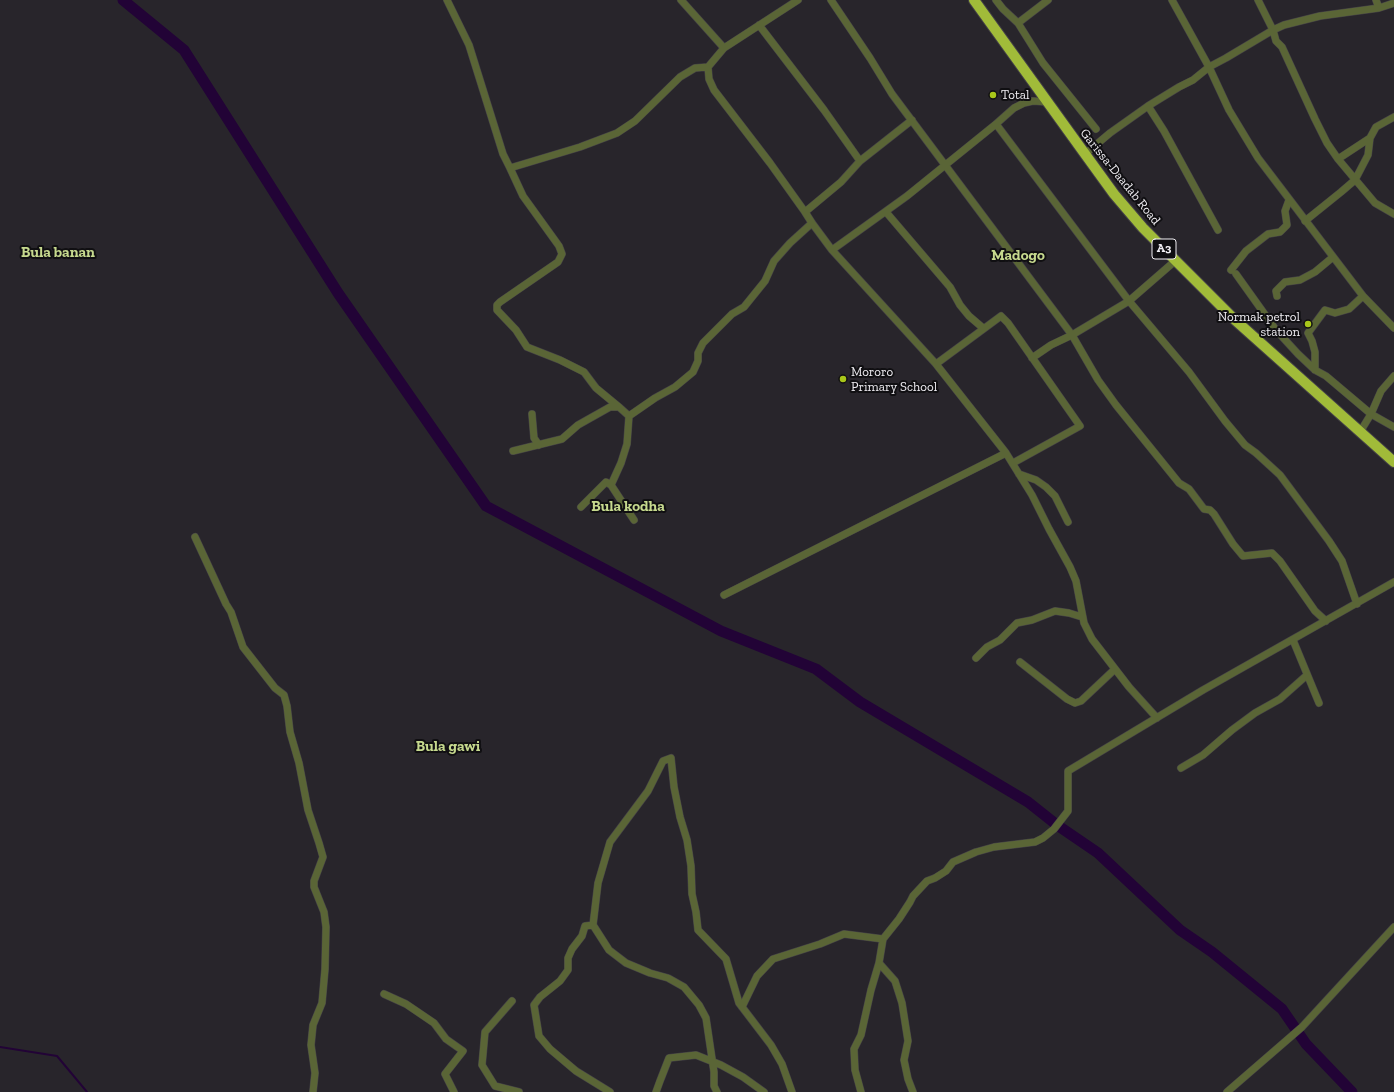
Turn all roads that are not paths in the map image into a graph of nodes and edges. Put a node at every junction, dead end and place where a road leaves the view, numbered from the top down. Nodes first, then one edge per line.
1 (447, 0) edge
2 (681, 0) edge
3 (798, 0) edge
4 (831, 0) edge
5 (974, 0) edge
6 (996, 0) edge
7 (1048, 0) edge
8 (1172, 0) edge
9 (1258, 0) edge
10 (1376, 0) edge
11 (1394, 3) edge
12 (1379, 8) junction
13 (1018, 23) junction
14 (759, 25) junction
15 (1273, 30) junction
16 (724, 48) junction
17 (708, 67) junction
18 (1209, 67) junction
19 (1047, 102) junction
20 (1148, 106) junction
21 (1394, 117) edge
22 (912, 120) junction
23 (996, 124) junction
24 (1096, 129) dead end
25 (1370, 138) junction
26 (1084, 154) junction
27 (1338, 159) junction
28 (860, 161) junction
29 (945, 166) junction
30 (510, 168) junction
31 (1355, 180) junction
32 (1289, 200) junction
33 (806, 212) junction
34 (886, 212) junction
35 (1394, 214) edge
36 (1305, 221) junction
37 (812, 224) junction
38 (1218, 230) dead end
39 (832, 250) junction
40 (1333, 257) junction
41 (1175, 261) junction
42 (1277, 296) dead end
43 (1363, 296) junction
44 (1129, 301) junction
45 (1393, 326) edge
46 (983, 328) junction
47 (1072, 335) junction
48 (1032, 358) junction
49 (936, 364) junction
50 (1315, 370) junction
51 (1394, 376) edge
52 (619, 407) junction
53 (532, 414) dead end
54 (1371, 414) junction
55 (629, 416) junction
56 (1394, 427) edge
57 (1360, 432) junction
58 (540, 445) junction
59 (513, 452) dead end
60 (1006, 453) junction
61 (1394, 462) edge
62 (1013, 463) junction
63 (1019, 474) junction
64 (612, 485) junction
65 (581, 507) dead end
66 (634, 520) dead end
67 (1068, 522) dead end
68 (195, 537) dead end
69 (1394, 582) edge
70 (724, 595) dead end
71 (1358, 604) junction
72 (1082, 617) junction
73 (1326, 621) junction
74 (1293, 640) junction
75 (976, 658) dead end
76 (1020, 662) dead end
77 (1115, 669) junction
78 (1307, 675) junction
79 (1319, 703) dead end
80 (1157, 718) junction
81 (1181, 768) dead end
82 (593, 925) junction
83 (1394, 927) edge
84 (882, 939) junction
85 (879, 963) junction
86 (384, 994) dead end
87 (512, 1001) dead end
88 (742, 1007) junction
89 (713, 1062) junction
90 (313, 1092) edge
91 (454, 1092) edge
92 (519, 1092) edge
93 (610, 1092) edge
94 (656, 1092) edge
95 (717, 1092) edge
96 (764, 1092) edge
97 (792, 1092) edge
98 (861, 1092) edge
99 (913, 1092) edge
100 (1227, 1092) edge

1 - 30 street
2 - 16 street
3 - 14 street
4 - 22 street
5 - 19 highway, Garissa-Daadab Road / A3
6 - 13 street
7 - 13 street
8 - 18 street
9 - 15 street
10 - 12 street
11 - 12 street
12 - 15 street
13 - 24 street
14 - 16 street
14 - 28 street
15 - 18 street
15 - 27 street
16 - 17 street
17 - 30 street
17 - 33 street
18 - 20 street
18 - 32 street
19 - 23 street
19 - 26 highway, Garissa-Daadab Road / A3
20 - 26 street
20 - 38 street
21 - 25 street
22 - 28 street
22 - 29 street
23 - 29 street
23 - 44 street
25 - 27 street
25 - 31 street
26 - 41 highway, Garissa-Daadab Road / A3
27 - 31 street
28 - 33 street
29 - 34 street
29 - 47 street
30 - 52 street
31 - 35 street
31 - 36 street
32 - 36 street
32 - 50 street
33 - 37 street
34 - 39 street
34 - 46 street
36 - 40 street
37 - 39 street
37 - 55 street
39 - 49 street
40 - 42 street
40 - 43 street
41 - 44 street
41 - 57 highway, Garissa-Daadab Road / A3
43 - 45 street
43 - 50 street
44 - 47 street
44 - 71 street
46 - 48 street
46 - 49 street
47 - 48 street
47 - 73 street
48 - 62 street
49 - 60 street
50 - 54 street
51 - 54 street
52 - 55 street
52 - 58 street
53 - 58 street
54 - 56 street
54 - 57 street
55 - 64 street
57 - 61 highway, Garissa-Daadab Road / A3
58 - 59 street
60 - 62 street
60 - 70 street
62 - 63 street
63 - 67 street
63 - 72 street
64 - 65 street
64 - 66 street
68 - 90 street
69 - 71 street
71 - 73 street
72 - 75 street
72 - 77 street
73 - 74 street
74 - 78 street
74 - 80 street
76 - 77 street
77 - 80 street
78 - 79 street
78 - 81 street
80 - 84 street
82 - 88 street
82 - 89 street
82 - 93 street
83 - 100 street
84 - 85 street
84 - 88 street
85 - 98 street
85 - 99 street
86 - 91 street
87 - 92 street
88 - 97 street
89 - 94 street
89 - 95 street
89 - 96 street

